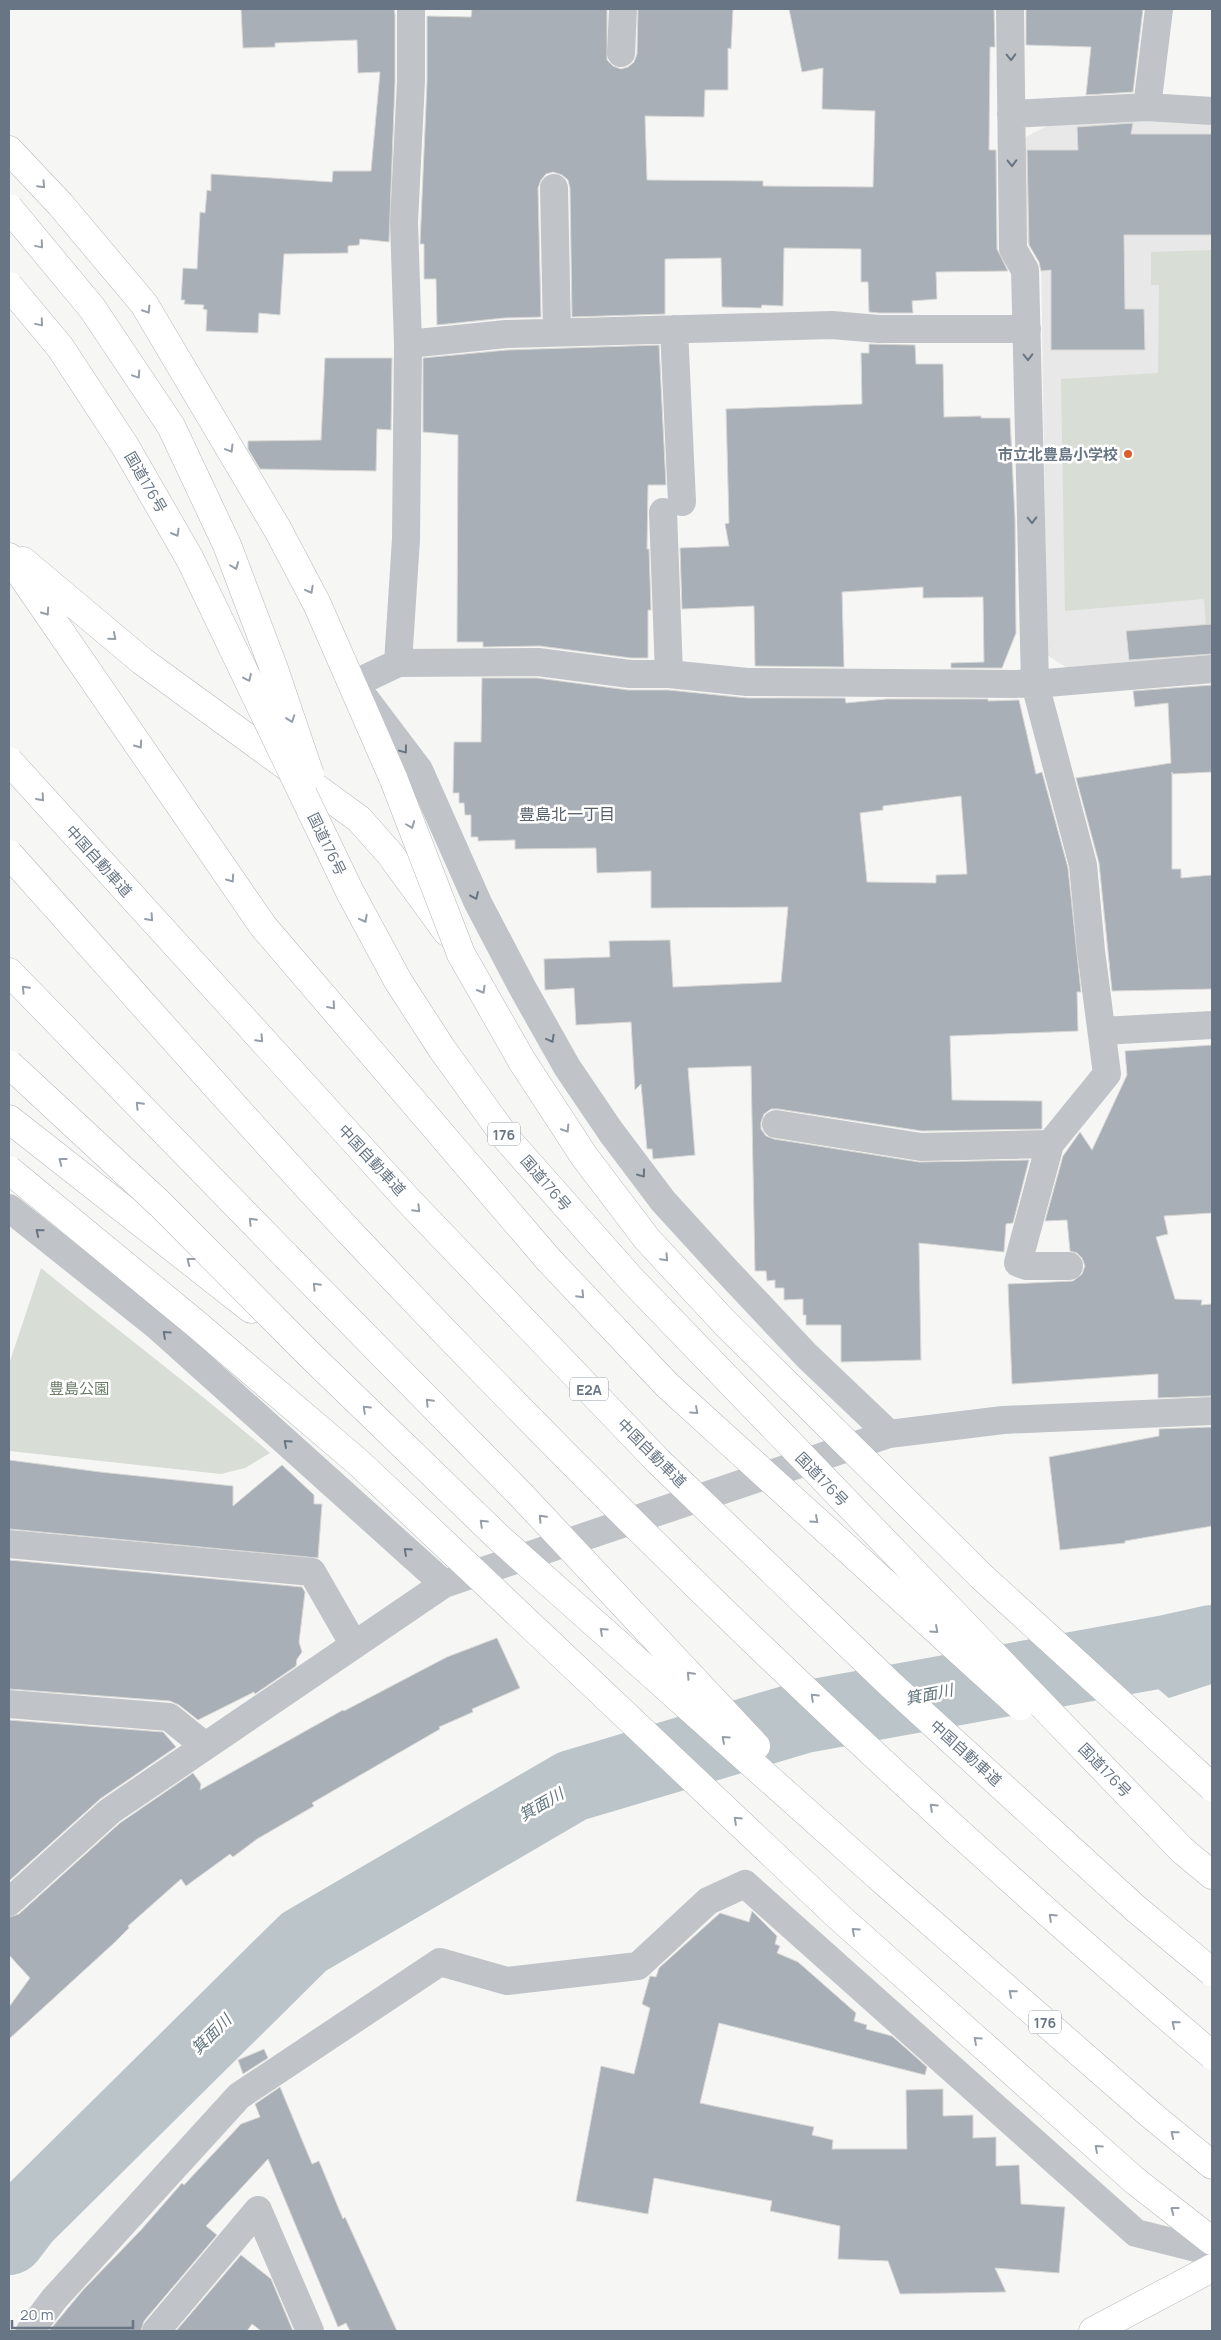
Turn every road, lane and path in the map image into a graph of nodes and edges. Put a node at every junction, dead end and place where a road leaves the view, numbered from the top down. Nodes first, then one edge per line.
1 (412, 9) edge
2 (623, 9) edge
3 (1010, 9) edge
4 (1159, 9) edge
5 (621, 53) dead end
6 (1147, 107) junction
7 (1212, 111) edge
8 (1011, 114) junction
9 (9, 150) edge
10 (554, 188) dead end
11 (9, 208) edge
12 (9, 286) edge
13 (1027, 329) junction
14 (674, 330) junction
15 (557, 332) junction
16 (408, 344) junction
17 (9, 549) edge
18 (9, 557) edge
19 (398, 663) junction
20 (1212, 668) edge
21 (668, 674) junction
22 (354, 684) junction
23 (1036, 684) junction
24 (9, 762) edge
25 (9, 854) edge
26 (350, 892) junction
27 (462, 954) junction
28 (9, 972) edge
29 (1212, 1025) edge
30 (1102, 1031) junction
31 (9, 1064) edge
32 (9, 1119) edge
33 (776, 1124) dead end
34 (1050, 1144) junction
35 (9, 1170) edge
36 (9, 1208) edge
37 (1069, 1266) dead end
38 (312, 1356) junction
39 (1212, 1411) edge
40 (889, 1434) junction
41 (9, 1544) edge
42 (444, 1584) junction
43 (354, 1645) junction
44 (9, 1704) edge
45 (205, 1746) junction
46 (1212, 1787) edge
47 (1182, 1850) junction
48 (1212, 1875) edge
49 (879, 1876) junction
50 (9, 1902) edge
51 (1212, 1972) edge
52 (1212, 2055) edge
53 (1212, 2165) edge
54 (1212, 2241) edge
55 (1212, 2252) edge
56 (1212, 2268) edge
57 (30, 2331) edge
58 (156, 2331) edge
59 (310, 2331) edge
60 (1093, 2331) edge

1 - 16 street
2 - 5 street
3 -> 8 street
4 - 6 street
6 - 7 street
6 - 8 street
8 -> 13 street
9 -> 22 main road
10 - 15 street
11 -> 26 main road, bridge
12 -> 26 main road, 国道176号 / 176, bridge
13 - 14 street
13 -> 23 street
14 - 15 street
14 - 21 street
15 - 16 street
16 - 19 street
17 -> 27 main road, bridge
18 -> 47 main road, bridge
19 - 21 street
19 - 22 street
20 - 23 street
21 - 23 street
22 -> 27 main road, bridge
22 -> 40 street
23 - 30 street
24 -> 51 main road, 中国自動車道 / E2A, bridge
52 -> 25 main road, bridge
26 -> 47 main road, 国道176号 / 176, bridge
27 -> 46 main road, bridge
49 -> 28 main road, bridge
29 - 30 street
30 - 34 street
31 - 38 main road, 176, bridge
38 -> 32 main road, bridge
33 - 34 street
34 - 37 street
54 -> 35 main road, bridge
42 -> 36 street
49 -> 38 main road, 176, bridge
39 - 40 street
40 - 42 street
41 - 43 street
42 - 43 street
43 - 45 street
44 - 45 street
45 - 50 street
47 - 48 main road, 国道176号 / 176
53 -> 49 main road, 176
55 - 57 street
56 - 60 main road
58 - 59 street

